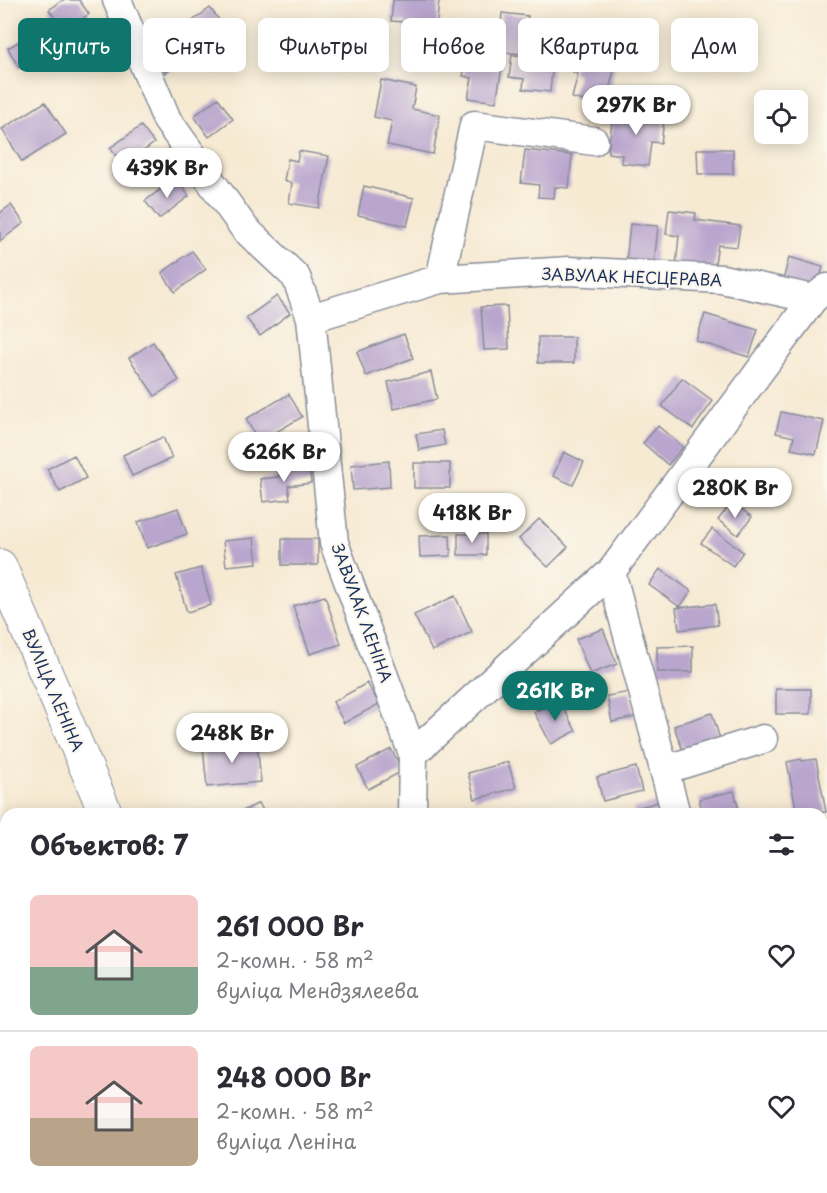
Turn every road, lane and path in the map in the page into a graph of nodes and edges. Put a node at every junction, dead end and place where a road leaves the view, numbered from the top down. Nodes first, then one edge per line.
1 (117, 0) edge
2 (594, 141) dead end
3 (440, 279) junction
4 (820, 294) edge
5 (311, 318) junction
6 (0, 567) edge
7 (611, 572) junction
8 (763, 739) dead end
9 (413, 754) junction
10 (664, 770) junction
11 (103, 808) edge
12 (412, 808) edge
13 (674, 808) edge

1 - 5 street, ЗАВУЛАК ЛЕНІНА
2 - 3 street
3 - 4 street, ЗАВУЛАК НЕСЦЕРАВА
3 - 5 street, ЗАВУЛАК НЕСЦЕРАВА
4 - 7 street
5 - 9 street, ЗАВУЛАК ЛЕНІНА
6 - 11 main road, ВУЛІЦА ЛЕНІНА
7 - 9 street
7 - 10 street
8 - 10 street
9 - 12 street, ЗАВУЛАК ЛЕНІНА
10 - 13 street

